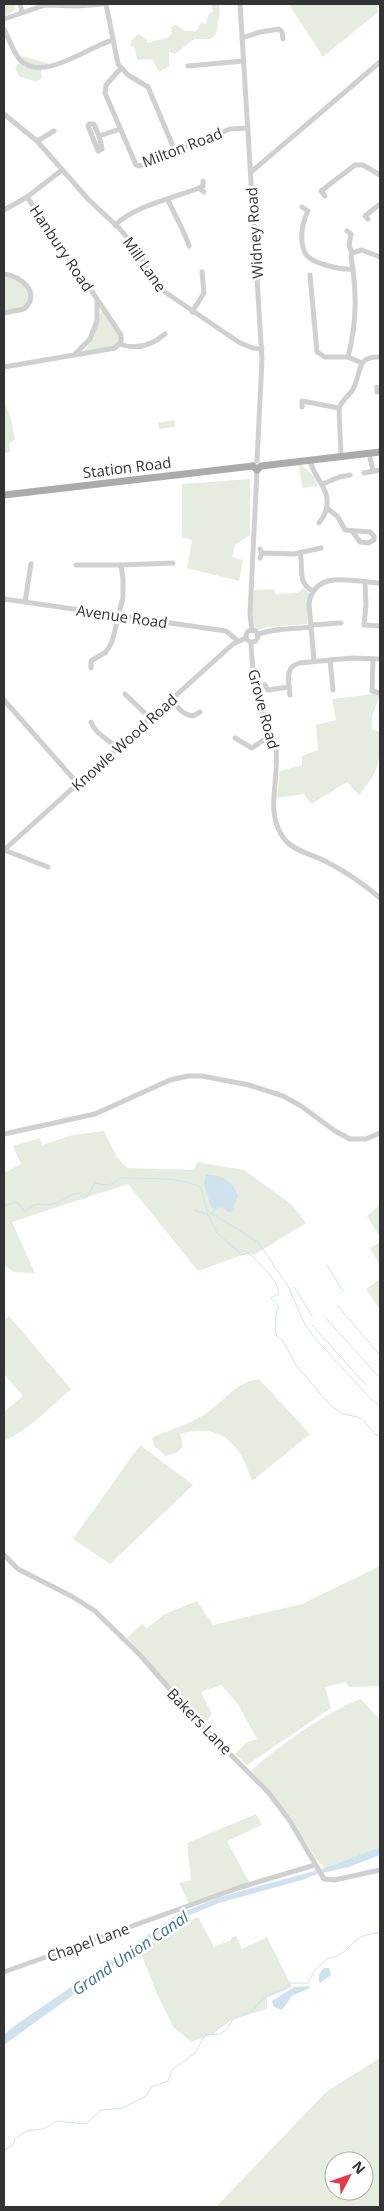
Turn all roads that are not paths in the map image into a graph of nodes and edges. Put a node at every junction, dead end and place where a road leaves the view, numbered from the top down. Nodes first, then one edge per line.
1 (20, 4) edge
2 (105, 4) edge
3 (240, 4) edge
4 (77, 5) edge
5 (22, 12) junction
6 (4, 19) edge
7 (4, 29) edge
8 (242, 38) junction
9 (283, 39) dead end
10 (113, 40) junction
11 (244, 61) junction
12 (380, 62) edge
13 (188, 66) dead end
14 (121, 68) junction
15 (4, 114) edge
16 (248, 128) junction
17 (120, 129) junction
18 (54, 131) dead end
19 (98, 136) junction
20 (37, 140) junction
21 (175, 150) junction
22 (62, 170) junction
23 (251, 172) junction
24 (380, 175) edge
25 (203, 181) dead end
26 (325, 196) dead end
27 (27, 197) junction
28 (168, 200) junction
29 (380, 203) edge
30 (302, 207) dead end
31 (4, 210) edge
32 (368, 219) dead end
33 (115, 225) junction
34 (347, 231) dead end
35 (189, 246) dead end
36 (352, 253) junction
37 (380, 257) edge
38 (353, 270) junction
39 (4, 274) edge
40 (196, 276) dead end
41 (312, 279) dead end
42 (97, 299) junction
43 (192, 312) junction
44 (4, 313) edge
45 (165, 334) dead end
46 (120, 344) junction
47 (262, 349) junction
48 (74, 355) junction
49 (348, 357) junction
50 (380, 357) edge
51 (362, 363) junction
52 (4, 367) edge
53 (302, 407) dead end
54 (339, 408) junction
55 (380, 452) edge
56 (369, 453) junction
57 (341, 456) junction
58 (310, 460) junction
59 (257, 466) junction
60 (380, 470) edge
61 (372, 471) junction
62 (364, 473) dead end
63 (350, 475) dead end
64 (343, 476) junction
65 (344, 483) dead end
66 (323, 484) junction
67 (4, 495) edge
68 (327, 508) junction
69 (319, 523) dead end
70 (353, 532) dead end
71 (321, 548) dead end
72 (261, 553) dead end
73 (300, 553) junction
74 (173, 563) dead end
75 (30, 564) dead end
76 (76, 565) dead end
77 (121, 565) junction
78 (365, 582) junction
79 (380, 583) edge
80 (313, 591) junction
81 (4, 599) edge
82 (26, 602) junction
83 (118, 616) junction
84 (341, 623) dead end
85 (311, 626) junction
86 (380, 626) edge
87 (252, 630) junction
88 (257, 635) junction
89 (246, 638) junction
90 (237, 640) junction
91 (252, 643) junction
92 (373, 659) junction
93 (380, 659) edge
94 (330, 660) junction
95 (314, 661) junction
96 (90, 668) dead end
97 (332, 683) junction
98 (325, 685) dead end
99 (289, 687) junction
100 (267, 689) dead end
101 (333, 690) dead end
102 (380, 693) edge
103 (125, 694) dead end
104 (290, 695) dead end
105 (172, 698) junction
106 (4, 700) edge
107 (200, 712) dead end
108 (150, 718) junction
109 (91, 722) dead end
110 (272, 734) junction
111 (235, 738) dead end
112 (117, 748) junction
113 (78, 784) junction
114 (4, 850) edge
115 (44, 868) dead end
116 (380, 898) edge
117 (380, 1133) edge
118 (4, 1134) edge
119 (4, 1555) edge
120 (317, 1866) junction
121 (380, 1870) edge
122 (4, 1972) edge

1 - 5 street
2 - 4 street
2 - 10 street
3 - 8 street, Widney Road
4 - 5 street
5 - 6 street
7 - 10 street
8 - 9 street
8 - 11 street, Widney Road
10 - 14 street
11 - 13 street
11 - 16 street, Widney Road
12 - 23 street
14 - 17 street, Milton Road
14 - 21 street
15 - 20 street, Mill Lane
16 - 21 street, Milton Road
16 - 23 street, Widney Road
17 - 19 street
17 - 21 street, Milton Road
18 - 20 street
19 - 19 street
20 - 22 street, Mill Lane
22 - 27 street
22 - 33 street, Mill Lane
23 - 47 street, Widney Road
24 - 26 street
25 - 28 street
27 - 31 street
27 - 42 street, Hanbury Road
28 - 33 street
28 - 35 street
29 - 32 street
30 - 38 street
33 - 43 street, Mill Lane
34 - 36 street
36 - 37 street
36 - 38 street
38 - 49 street
39 - 44 street
40 - 43 street
41 - 49 street
42 - 46 street, Hanbury Road
42 - 48 street, Hanbury Road
43 - 47 street, Mill Lane
45 - 46 street
46 - 48 street
47 - 59 street, Widney Road
48 - 52 street
49 - 51 street
50 - 51 street
51 - 54 street
53 - 54 street
54 - 57 street
55 - 56 main road, Station Road
56 - 57 main road, Station Road
56 - 61 street
57 - 58 main road, Station Road
58 - 59 main road, Station Road
58 - 66 street
59 - 67 main road, Station Road
59 - 87 street
60 - 61 street
61 - 62 street
63 - 64 street
64 - 65 street
64 - 66 street
66 - 68 street
68 - 69 street
68 - 70 street
71 - 73 street
72 - 73 street
73 - 80 street
74 - 77 street
75 - 82 street
76 - 77 street
77 - 83 street
78 - 79 street
78 - 80 street
78 - 86 street
80 - 85 street
81 - 82 street, Avenue Road
82 - 83 street, Avenue Road
83 - 90 street, Avenue Road
83 - 96 street
84 - 85 street
85 - 88 street
85 - 95 street
87 - 88 street
87 - 89 street
88 - 91 street
89 - 90 street, Knowle Wood Road
89 - 91 street
90 - 105 street, Knowle Wood Road
91 - 110 street, Grove Road
92 - 93 street
92 - 94 street
92 - 102 street
94 - 95 street
94 - 97 street
95 - 99 street
97 - 98 street
97 - 101 street
99 - 100 street
99 - 104 street
103 - 108 street
105 - 107 street
105 - 108 street, Knowle Wood Road
106 - 113 street
108 - 112 street, Knowle Wood Road
109 - 112 street
110 - 111 street
110 - 116 street, Grove Road
112 - 113 street, Knowle Wood Road
113 - 114 street, Knowle Wood Road
114 - 115 street
117 - 118 street
119 - 120 street, Bakers Lane
120 - 121 street, Bakers Lane
120 - 122 street, Chapel Lane

